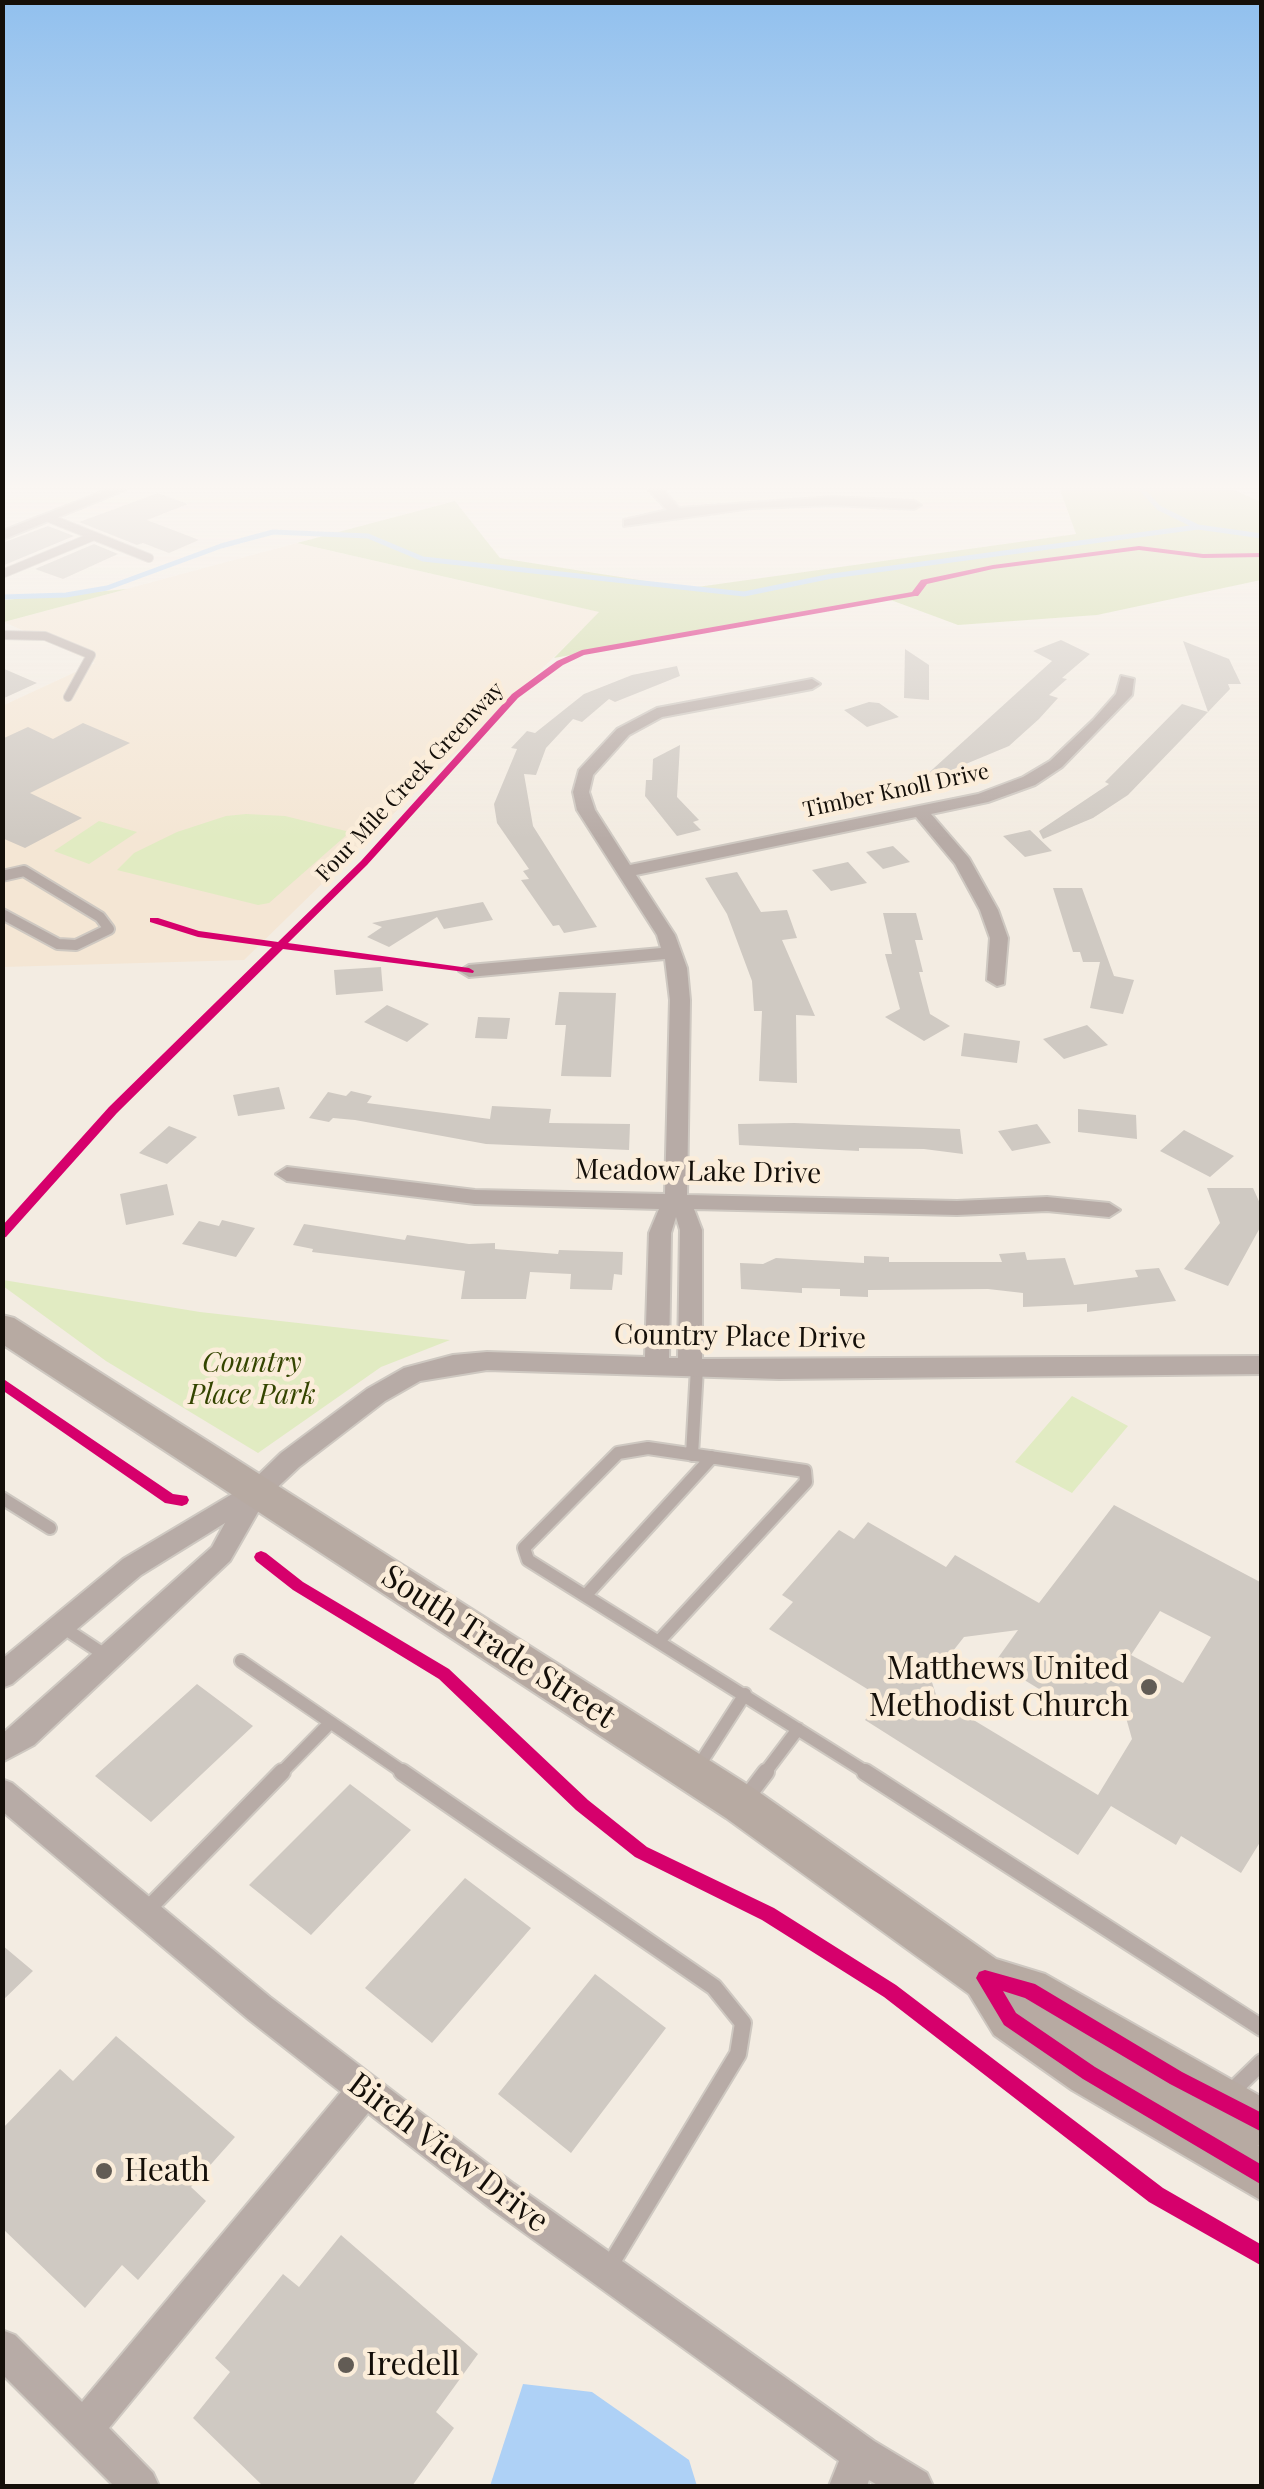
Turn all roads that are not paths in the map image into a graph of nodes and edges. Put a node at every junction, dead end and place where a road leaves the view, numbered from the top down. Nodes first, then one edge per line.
1 (2, 635) edge
2 (1126, 678) dead end
3 (812, 684) dead end
4 (68, 697) dead end
5 (919, 810) junction
6 (628, 871) junction
7 (2, 876) edge
8 (2, 914) edge
9 (674, 954) junction
10 (469, 971) dead end
11 (997, 980) dead end
12 (287, 1174) dead end
13 (676, 1202) junction
14 (1109, 1210) dead end
15 (2, 1327) edge
16 (1262, 1365) edge
17 (656, 1366) junction
18 (694, 1368) junction
19 (692, 1454) junction
20 (712, 1458) junction
21 (258, 1491) junction
22 (2, 1498) edge
23 (50, 1528) dead end
24 (586, 1595) junction
25 (61, 1626) junction
26 (660, 1640) junction
27 (109, 1658) junction
28 (241, 1661) dead end
29 (2, 1676) edge
30 (745, 1694) junction
31 (330, 1724) junction
32 (798, 1729) junction
33 (2, 1750) edge
34 (694, 1774) junction
35 (2, 1792) edge
36 (741, 1804) junction
37 (145, 1912) junction
38 (985, 1978) junction
39 (1262, 2028) edge
40 (1262, 2062) edge
41 (365, 2090) junction
42 (1248, 2136) edge
43 (606, 2271) junction
44 (2, 2348) edge
45 (84, 2430) junction
46 (854, 2470) edge
47 (140, 2486) edge
48 (914, 2486) edge

1 - 4 lane
2 - 5 street, Timber Knoll Drive
3 - 6 street
5 - 6 street, Timber Knoll Drive
5 - 11 street
6 - 9 street
7 - 8 lane
9 - 10 street
9 - 13 street
12 - 13 street, Meadow Lake Drive
13 - 14 street, Meadow Lake Drive
13 - 17 street
13 - 18 street
15 - 21 main road, South Trade Street
16 - 18 street, Country Place Drive
17 - 18 street, Country Place Drive
17 - 21 street, Country Place Drive
18 - 19 lane
19 - 20 lane
19 - 24 lane
20 - 24 lane
20 - 26 lane
21 - 25 street
21 - 27 street
21 - 34 main road, South Trade Street
22 - 23 lane
24 - 26 lane
25 - 27 lane
25 - 29 street
26 - 30 lane
27 - 33 street
28 - 31 lane
30 - 32 lane
30 - 34 lane
31 - 37 lane
31 - 43 lane
32 - 36 lane
32 - 39 lane
34 - 36 main road, South Trade Street
35 - 37 street, Birch View Drive
36 - 38 main road, South Trade Street
37 - 41 street, Birch View Drive
38 - 42 main road, South Trade Street
38 - 42 main road, South Trade Street
40 - 42 lane
41 - 43 street, Birch View Drive
41 - 45 street
43 - 46 street, Birch View Drive
44 - 45 street
45 - 47 street
46 - 48 street, Birch View Drive

